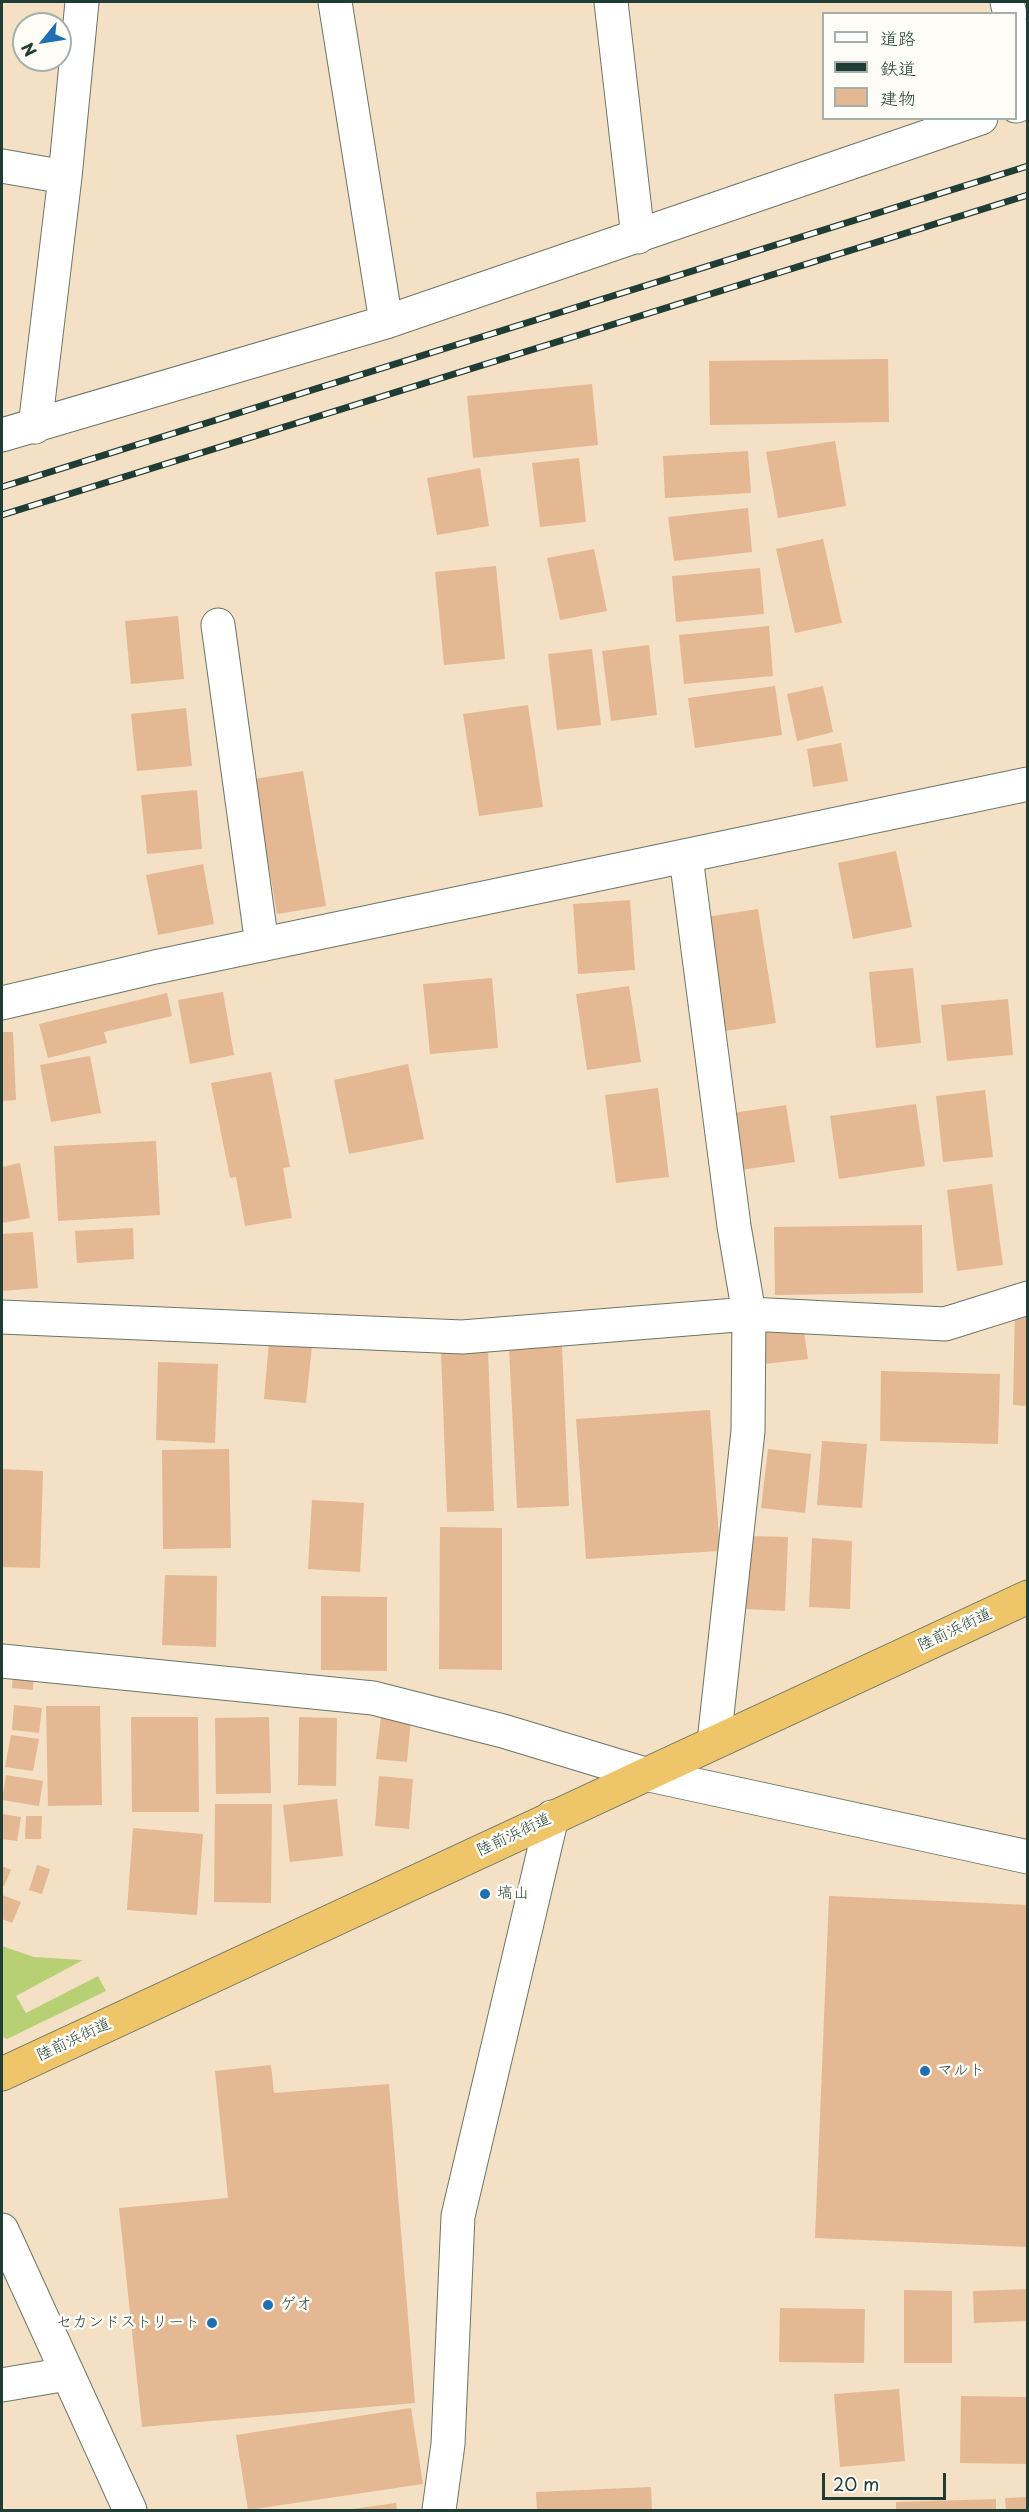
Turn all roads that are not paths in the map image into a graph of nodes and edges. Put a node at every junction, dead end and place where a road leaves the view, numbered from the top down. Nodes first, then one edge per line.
1 (82, 2) edge
2 (335, 2) edge
3 (611, 2) edge
4 (1017, 37) edge
5 (1028, 76) edge
6 (975, 120) edge
7 (2, 166) edge
8 (65, 177) junction
9 (638, 237) junction
10 (386, 322) junction
11 (35, 427) junction
12 (2, 435) edge
13 (218, 625) dead end
14 (1028, 784) edge
15 (686, 857) junction
16 (262, 945) junction
17 (2, 1002) edge
18 (1028, 1298) edge
19 (749, 1314) junction
20 (2, 1317) edge
21 (1026, 1601) edge
22 (2, 1661) edge
23 (714, 1742) junction
24 (645, 1774) junction
25 (552, 1817) junction
26 (1028, 1857) edge
27 (2, 2074) edge
28 (2, 2230) edge
29 (67, 2374) junction
30 (2, 2385) edge
31 (130, 2511) edge
32 (439, 2511) edge

1 - 8 street
2 - 10 street
3 - 9 street
4 - 5 street
6 - 9 street
7 - 8 street
8 - 11 street
9 - 10 street
10 - 11 street
11 - 12 street
13 - 16 street
14 - 15 street
15 - 16 street
15 - 19 street
16 - 17 street
18 - 19 street
19 - 20 street
19 - 23 street
21 - 23 highway, 陸前浜街道
22 - 24 street
23 - 24 highway, 陸前浜街道
24 - 25 highway, 陸前浜街道
24 - 26 street
25 - 27 highway, 陸前浜街道
25 - 32 street
28 - 29 street
29 - 30 street
29 - 31 street

